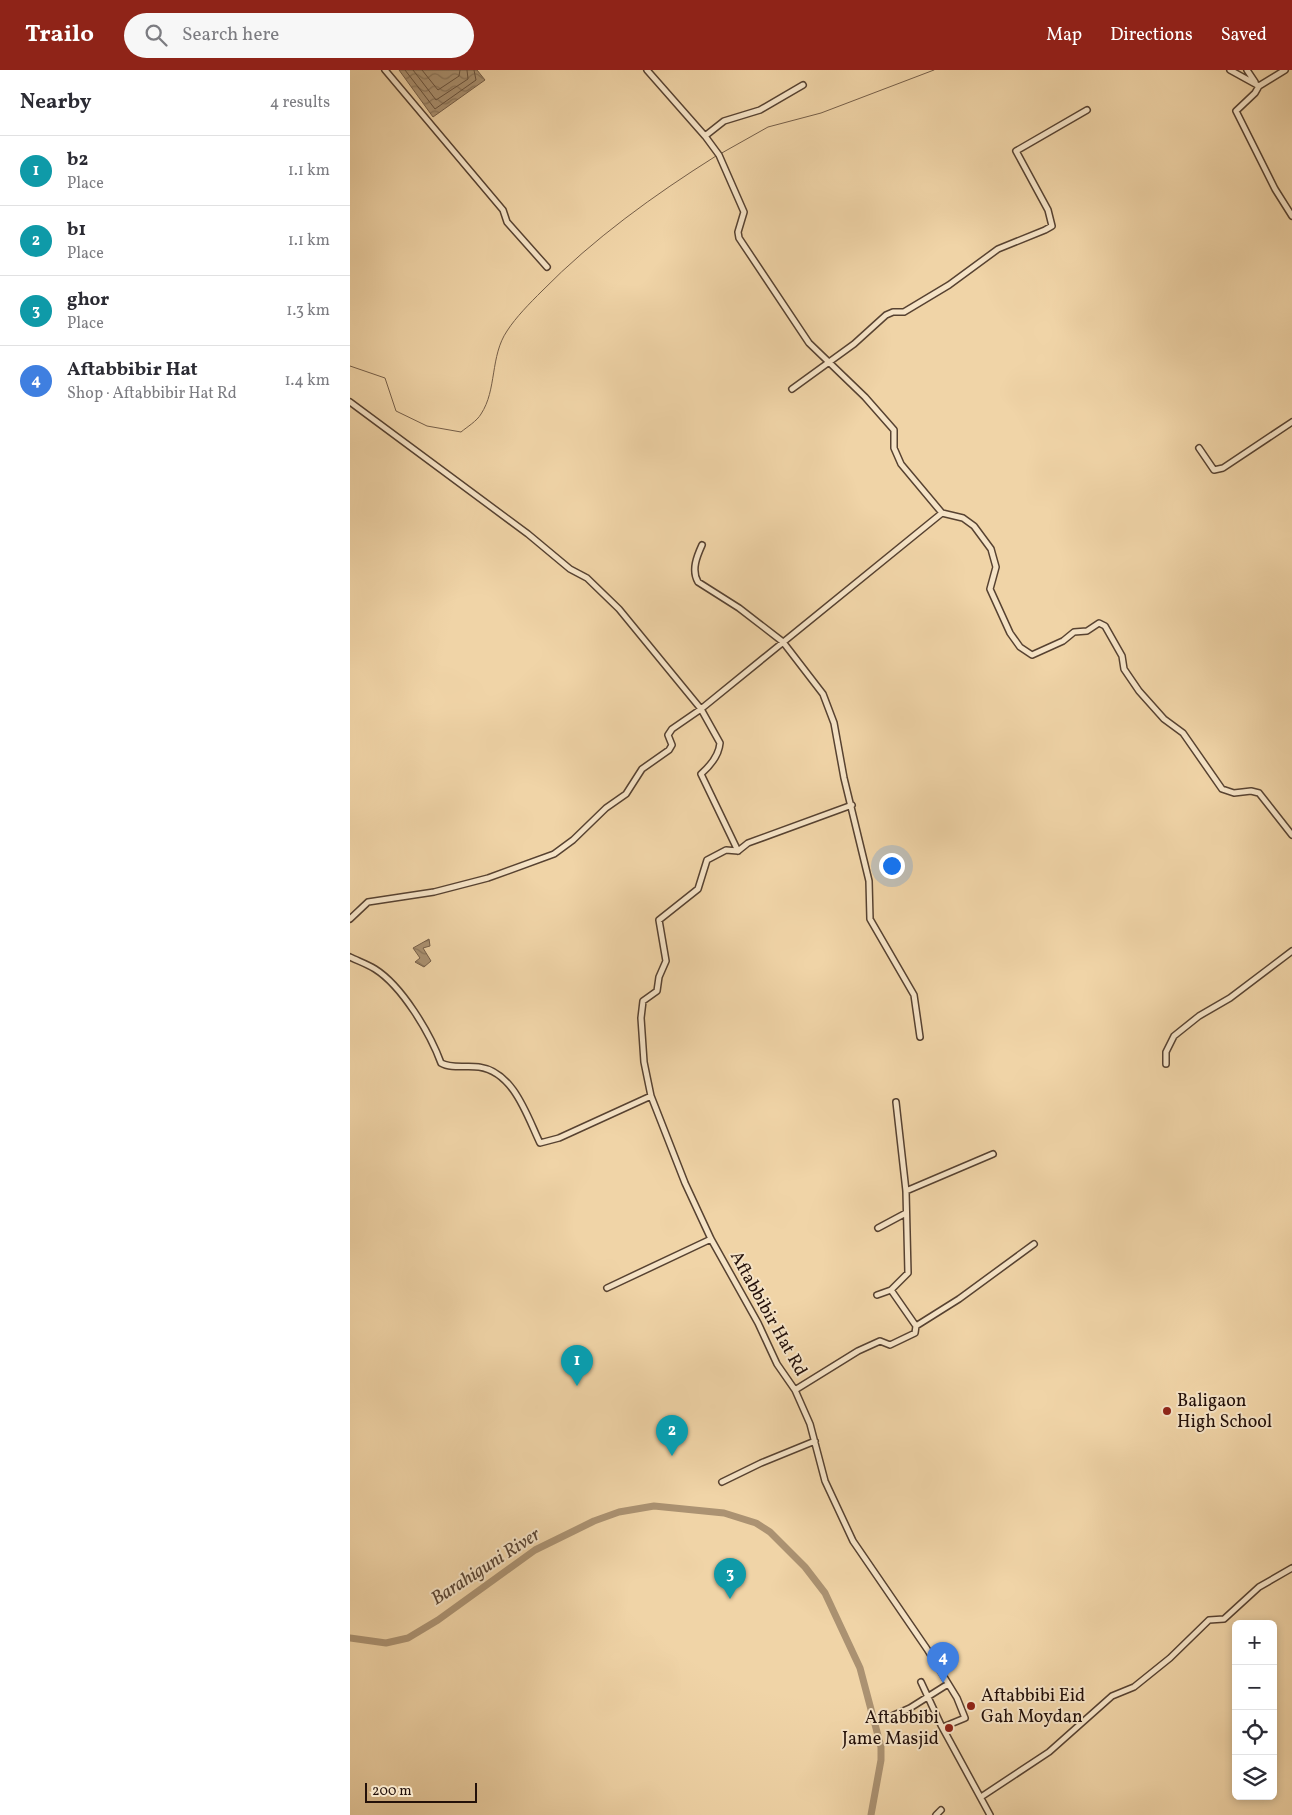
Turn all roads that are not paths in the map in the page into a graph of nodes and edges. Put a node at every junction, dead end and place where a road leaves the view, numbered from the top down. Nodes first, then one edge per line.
1 (385, 70) edge
2 (647, 70) edge
3 (1230, 70) edge
4 (1247, 70) edge
5 (1285, 70) edge
6 (803, 85) dead end
7 (1258, 85) junction
8 (1087, 110) dead end
9 (705, 136) junction
10 (1292, 216) edge
11 (547, 267) dead end
12 (827, 363) junction
13 (792, 389) dead end
14 (350, 402) edge
15 (1292, 422) edge
16 (1199, 448) dead end
17 (942, 513) junction
18 (702, 545) dead end
19 (783, 642) junction
20 (701, 709) junction
21 (852, 804) junction
22 (1292, 835) edge
23 (738, 851) junction
24 (350, 919) edge
25 (1292, 951) edge
26 (350, 957) edge
27 (920, 1037) dead end
28 (1166, 1064) dead end
29 (651, 1096) junction
30 (896, 1102) dead end
31 (993, 1154) dead end
32 (906, 1191) junction
33 (906, 1213) junction
34 (878, 1228) dead end
35 (711, 1239) junction
36 (1034, 1244) dead end
37 (607, 1288) dead end
38 (891, 1290) junction
39 (877, 1294) dead end
40 (916, 1326) junction
41 (795, 1390) junction
42 (816, 1441) junction
43 (722, 1482) dead end
44 (1292, 1568) edge
45 (921, 1682) dead end
46 (948, 1684) junction
47 (928, 1697) junction
48 (885, 1719) dead end
49 (943, 1727) junction
50 (981, 1797) junction
51 (942, 1810) dead end
52 (936, 1815) edge
53 (990, 1815) edge

1 - 11 street
2 - 9 street
3 - 7 street
4 - 7 street
5 - 7 street
6 - 9 street
7 - 10 street
8 - 12 street
9 - 12 street
12 - 13 street
12 - 17 street
14 - 20 street
15 - 16 street
17 - 19 street
17 - 22 street
18 - 19 street
19 - 20 street
19 - 21 street
20 - 23 street
20 - 24 street
21 - 23 street
21 - 27 street
23 - 29 street, Aftabbibir Hat Rd
25 - 28 street
26 - 29 street
29 - 35 street, Aftabbibir Hat Rd
30 - 32 street
31 - 32 street
32 - 33 street
33 - 34 street
33 - 38 street
35 - 37 street
35 - 41 street, Aftabbibir Hat Rd
36 - 40 street
38 - 39 street
38 - 40 street
40 - 41 street
41 - 42 street, Aftabbibir Hat Rd
42 - 43 street
42 - 46 street, Aftabbibir Hat Rd
44 - 50 street
45 - 47 street
46 - 47 street
46 - 49 street, Aftabbibir Hat Rd
47 - 48 street
47 - 49 street
49 - 50 street
50 - 53 street
51 - 52 street

